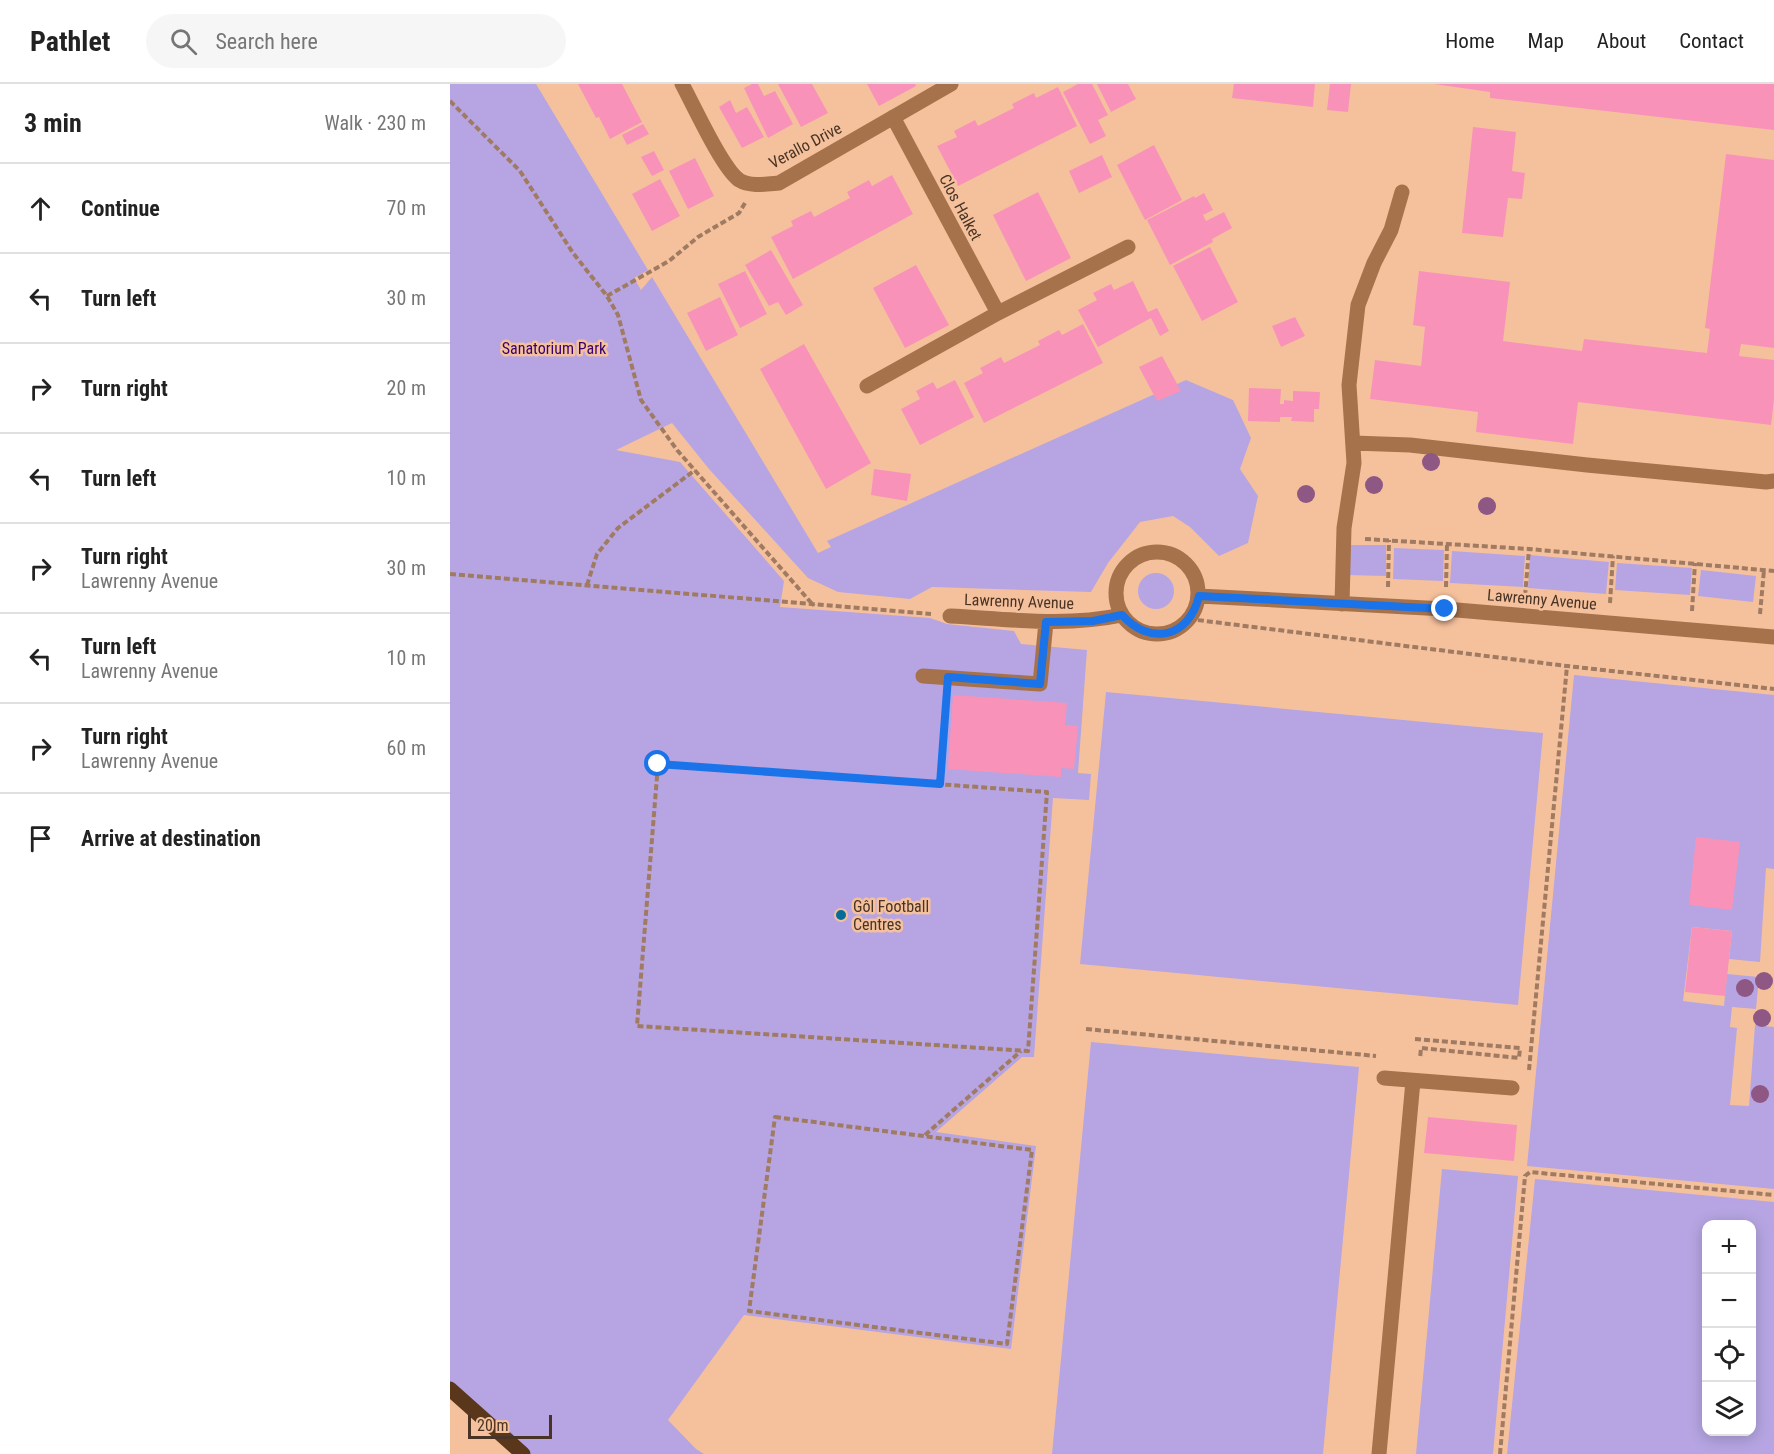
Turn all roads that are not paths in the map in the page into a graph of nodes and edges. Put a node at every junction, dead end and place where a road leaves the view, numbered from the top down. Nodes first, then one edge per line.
1 (682, 84) edge
2 (951, 84) edge
3 (893, 117) junction
4 (1402, 192) dead end
5 (1128, 247) dead end
6 (998, 313) junction
7 (867, 386) dead end
8 (1353, 443) junction
9 (1774, 481) edge
10 (1199, 596) junction
11 (1342, 604) junction
12 (1122, 615) junction
13 (950, 616) road end
14 (1046, 622) junction
15 (1774, 637) edge
16 (923, 676) dead end
17 (1384, 1078) dead end
18 (1413, 1080) junction
19 (1512, 1088) dead end
20 (450, 1389) edge
21 (523, 1454) edge
22 (1379, 1454) edge

1 - 3 street, Verallo Drive
2 - 3 street, Verallo Drive
3 - 6 street, Clos Halket
4 - 8 street
5 - 6 street
6 - 7 street
8 - 9 street
8 - 11 street
10 - 11 street, Lawrenny Avenue
10 - 12 street
10 - 12 street
11 - 15 street, Lawrenny Avenue
12 - 14 street, Lawrenny Avenue
13 - 14 street, Lawrenny Avenue
14 - 16 street
17 - 18 street
18 - 19 street
18 - 22 street
20 - 21 main road

